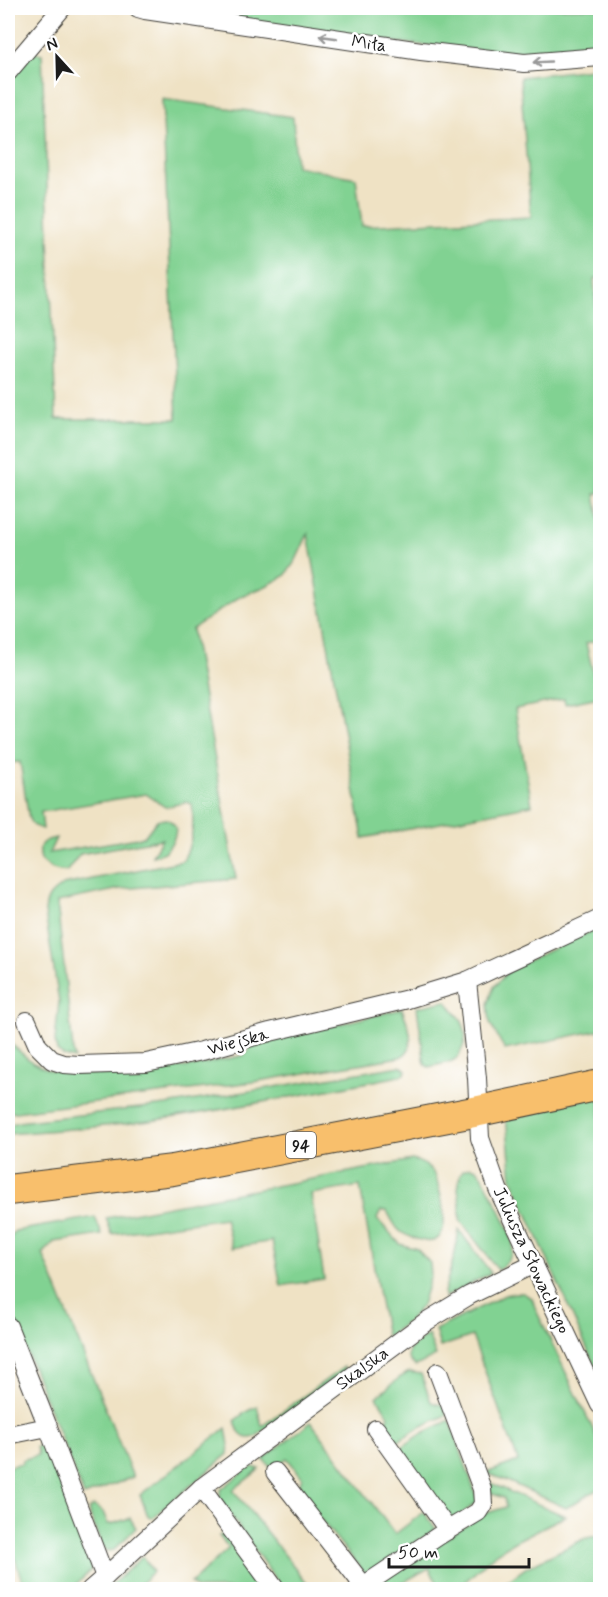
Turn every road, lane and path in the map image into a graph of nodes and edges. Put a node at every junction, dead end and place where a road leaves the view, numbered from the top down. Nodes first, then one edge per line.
1 (62, 8) edge
2 (138, 8) edge
3 (600, 57) edge
4 (8, 72) edge
5 (600, 919) edge
6 (467, 981) junction
7 (27, 1021) dead end
8 (600, 1085) edge
9 (479, 1111) junction
10 (8, 1190) edge
11 (534, 1264) junction
12 (8, 1326) edge
13 (438, 1372) dead end
14 (600, 1405) edge
15 (48, 1427) junction
16 (376, 1429) dead end
17 (8, 1435) edge
18 (275, 1472) dead end
19 (201, 1488) junction
20 (448, 1530) junction
21 (105, 1577) junction
22 (360, 1587) edge
23 (90, 1590) edge
24 (276, 1590) edge

1 - 4 street
3 -> 2 street, Miła
5 - 6 street, Wiejska
6 - 7 street, Wiejska
6 - 9 street, Juliusza Słowackiego
8 - 9 main road, 94
9 - 10 main road, 94
9 - 11 street, Juliusza Słowackiego
11 - 14 street, Juliusza Słowackiego
11 - 19 street, Skalska
12 - 15 street
13 - 20 street
15 - 17 street
15 - 21 street
16 - 20 street
18 - 22 street
19 - 21 street, Skalska
19 - 24 street
20 - 22 street
21 - 23 street, Skalska

